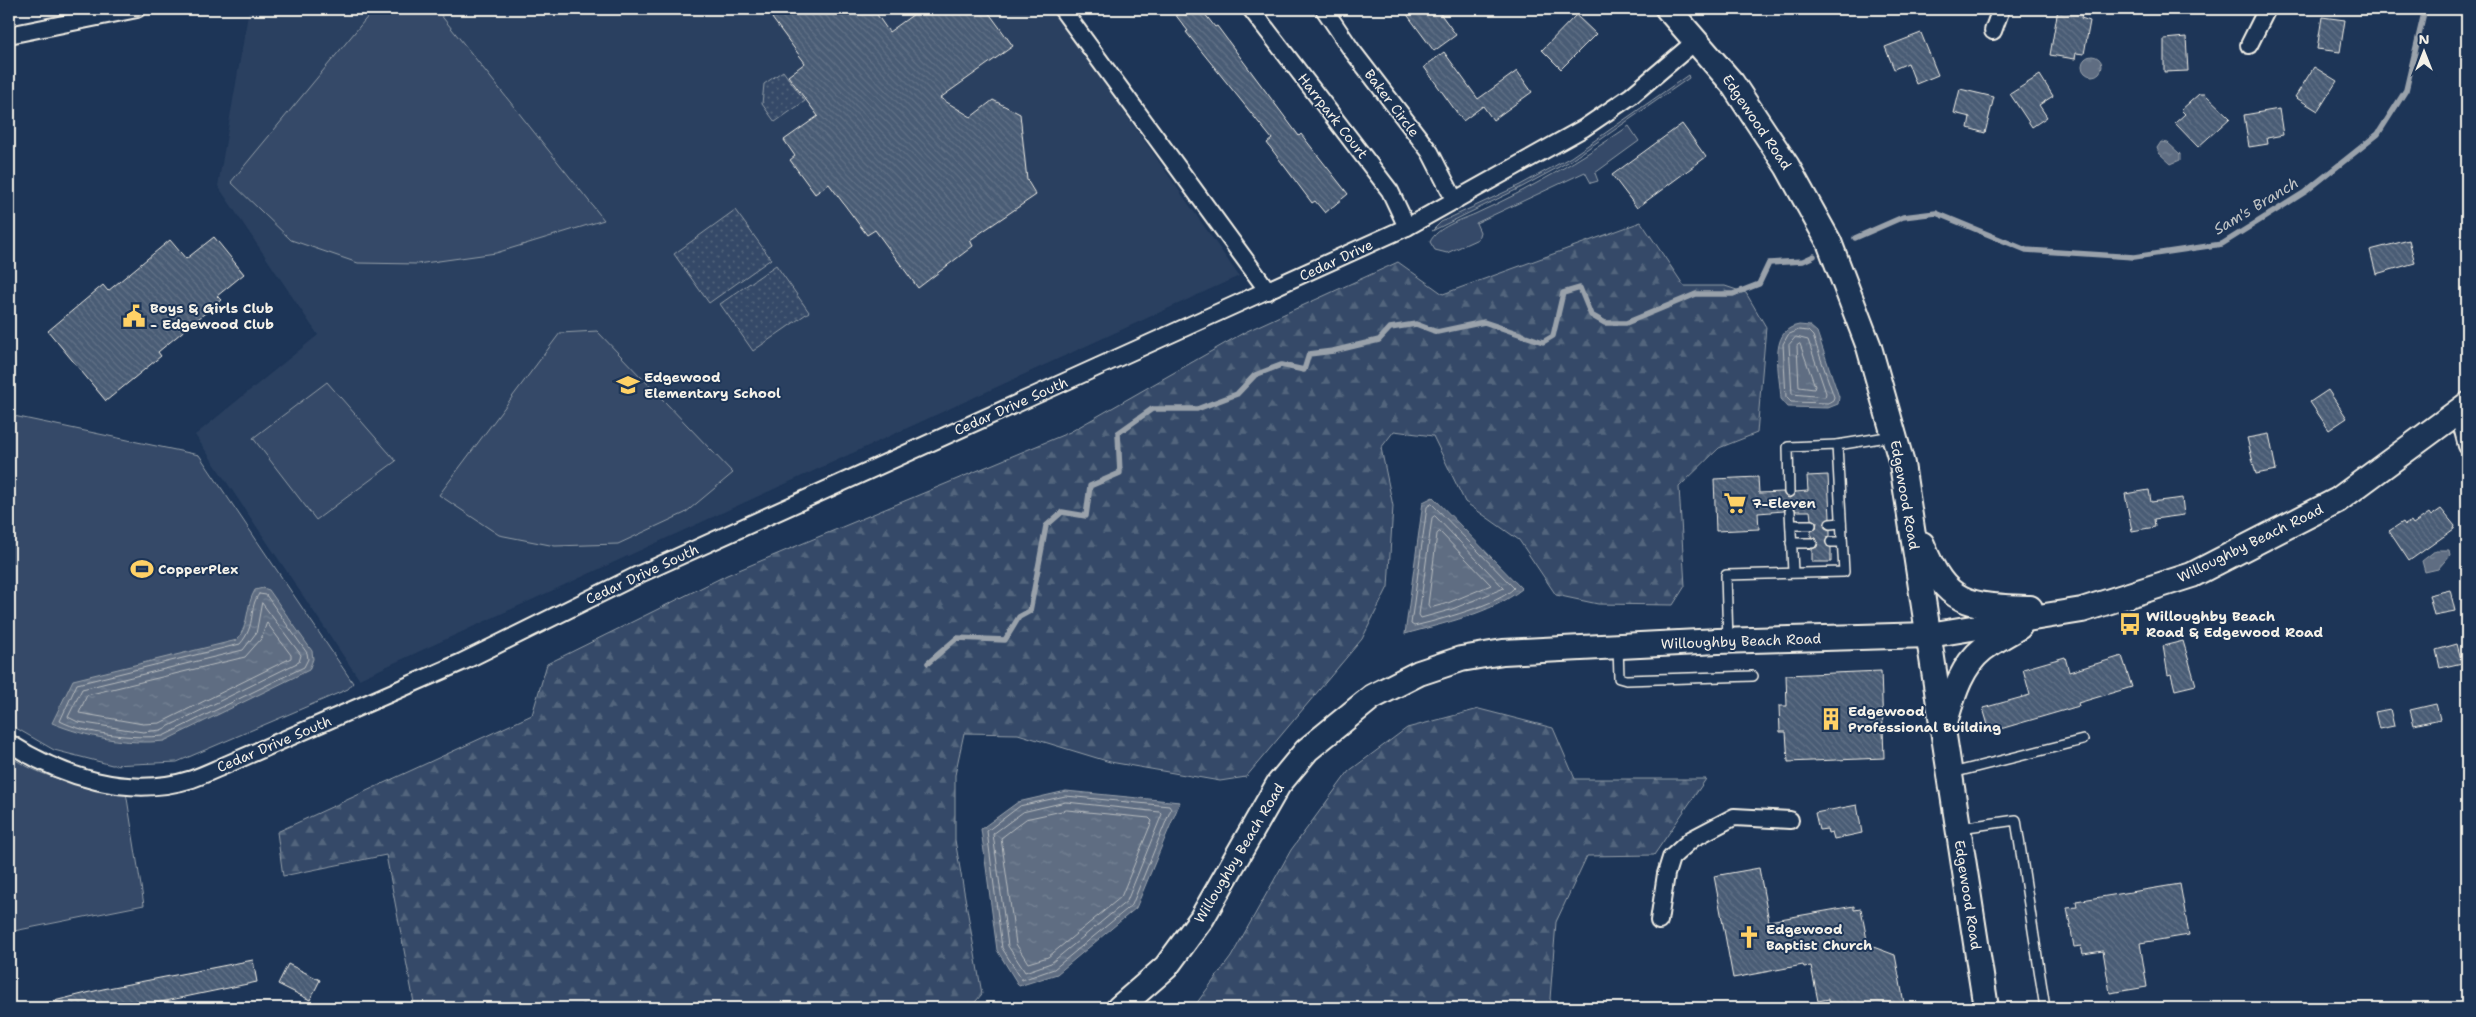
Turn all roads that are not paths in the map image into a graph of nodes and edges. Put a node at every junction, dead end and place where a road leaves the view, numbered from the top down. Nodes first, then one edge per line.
1 (137, 9) edge
2 (1062, 9) edge
3 (1250, 9) edge
4 (1324, 9) edge
5 (1668, 9) edge
6 (2001, 9) edge
7 (2268, 9) edge
8 (1992, 31) dead end
9 (9, 35) edge
10 (1697, 40) junction
11 (2249, 46) dead end
12 (1455, 201) junction
13 (1407, 227) junction
14 (1268, 291) junction
15 (2463, 408) edge
16 (1894, 436) junction
17 (1836, 445) junction
18 (2467, 446) edge
19 (1789, 492) dead end
20 (1829, 500) dead end
21 (1840, 500) junction
22 (1790, 511) dead end
23 (1910, 515) junction
24 (1841, 523) junction
25 (1811, 524) dead end
26 (1830, 524) dead end
27 (1791, 526) junction
28 (1830, 542) dead end
29 (1842, 542) junction
30 (1791, 543) junction
31 (1812, 543) dead end
32 (1793, 572) junction
33 (2082, 610) junction
34 (2031, 619) junction
35 (1929, 635) junction
36 (1728, 641) junction
37 (1618, 646) junction
38 (1753, 676) dead end
39 (1942, 731) junction
40 (2082, 740) dead end
41 (9, 743) edge
42 (1949, 773) junction
43 (1790, 820) dead end
44 (1958, 828) junction
45 (1659, 921) dead end
46 (1119, 1008) edge
47 (1986, 1008) edge
48 (2045, 1008) edge

1 - 9 street
2 - 14 street
3 - 13 street, Harrpark Court
4 - 12 street, Baker Circle
5 - 10 street, Edgewood Road
6 - 8 street
7 - 11 street
10 - 12 street, Cedar Drive
10 - 16 street, Edgewood Road
12 - 13 street, Cedar Drive
13 - 14 street, Cedar Drive
14 - 41 street, Cedar Drive South
15 - 18 street
15 - 33 street, Willoughby Beach Road
16 - 17 lane
16 - 23 street, Edgewood Road
17 - 19 lane
17 - 21 lane
20 - 21 lane
21 - 24 lane
22 - 27 lane
23 - 33 street
23 - 35 street, Edgewood Road
24 - 26 lane
24 - 29 lane
25 - 27 lane
27 - 30 lane
28 - 29 lane
29 - 32 lane
30 - 31 lane
30 - 32 lane
32 - 36 lane
33 - 34 street, Willoughby Beach Road
34 - 35 street, Willoughby Beach Road
34 - 39 street
35 - 36 street, Willoughby Beach Road
35 - 39 street, Edgewood Road
36 - 37 street, Willoughby Beach Road
37 - 38 lane
37 - 46 street, Willoughby Beach Road
39 - 42 street, Edgewood Road
40 - 42 lane
42 - 44 street, Edgewood Road
43 - 45 street
44 - 47 street, Edgewood Road
44 - 48 lane

